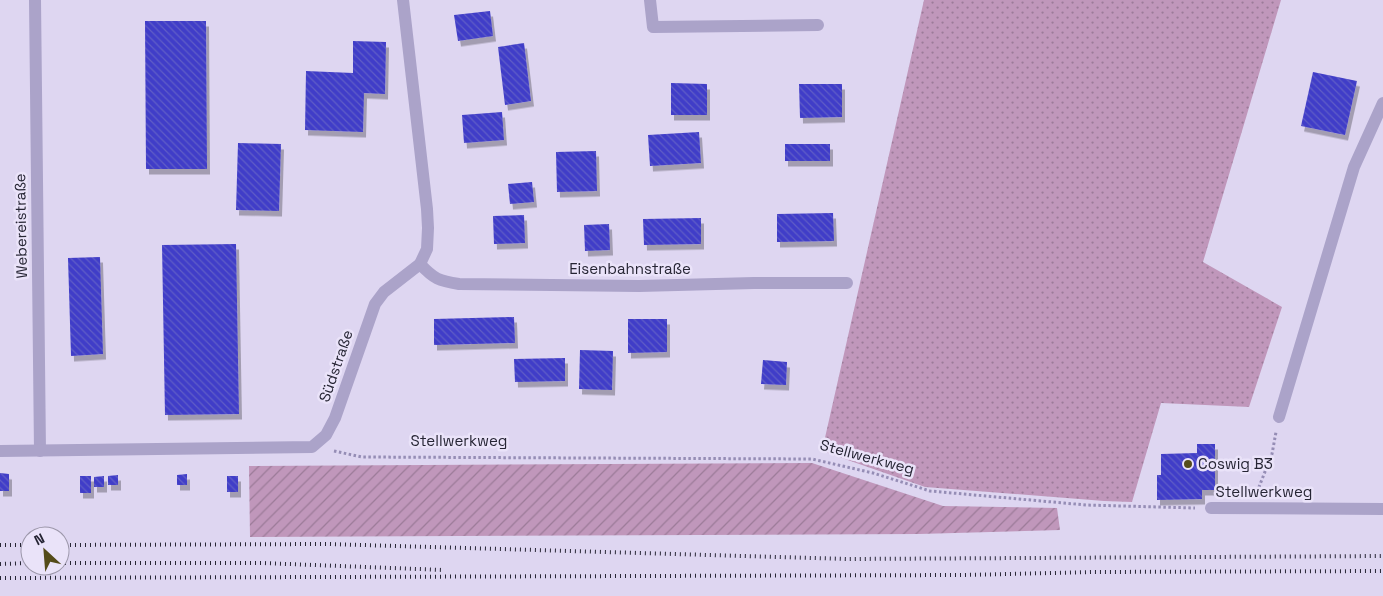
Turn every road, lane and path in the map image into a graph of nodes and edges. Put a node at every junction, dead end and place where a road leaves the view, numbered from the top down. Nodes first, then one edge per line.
1 (35, 0) edge
2 (403, 0) edge
3 (650, 0) edge
4 (818, 25) dead end
5 (1383, 102) edge
6 (420, 264) junction
7 (847, 283) dead end
8 (1278, 417) joint
9 (312, 447) junction
10 (0, 451) edge
11 (40, 451) junction
12 (1211, 508) joint
13 (1383, 508) edge
14 (1258, 510) junction

1 - 11 street, Webereistraße
2 - 6 street
3 - 4 street
5 - 8 street
6 - 7 street, Eisenbahnstraße
6 - 9 street, Südstraße
8 - 14 path
9 - 11 street
9 - 12 path, Stellwerkweg
10 - 11 street
12 - 14 street, Stellwerkweg
13 - 14 street, Stellwerkweg

